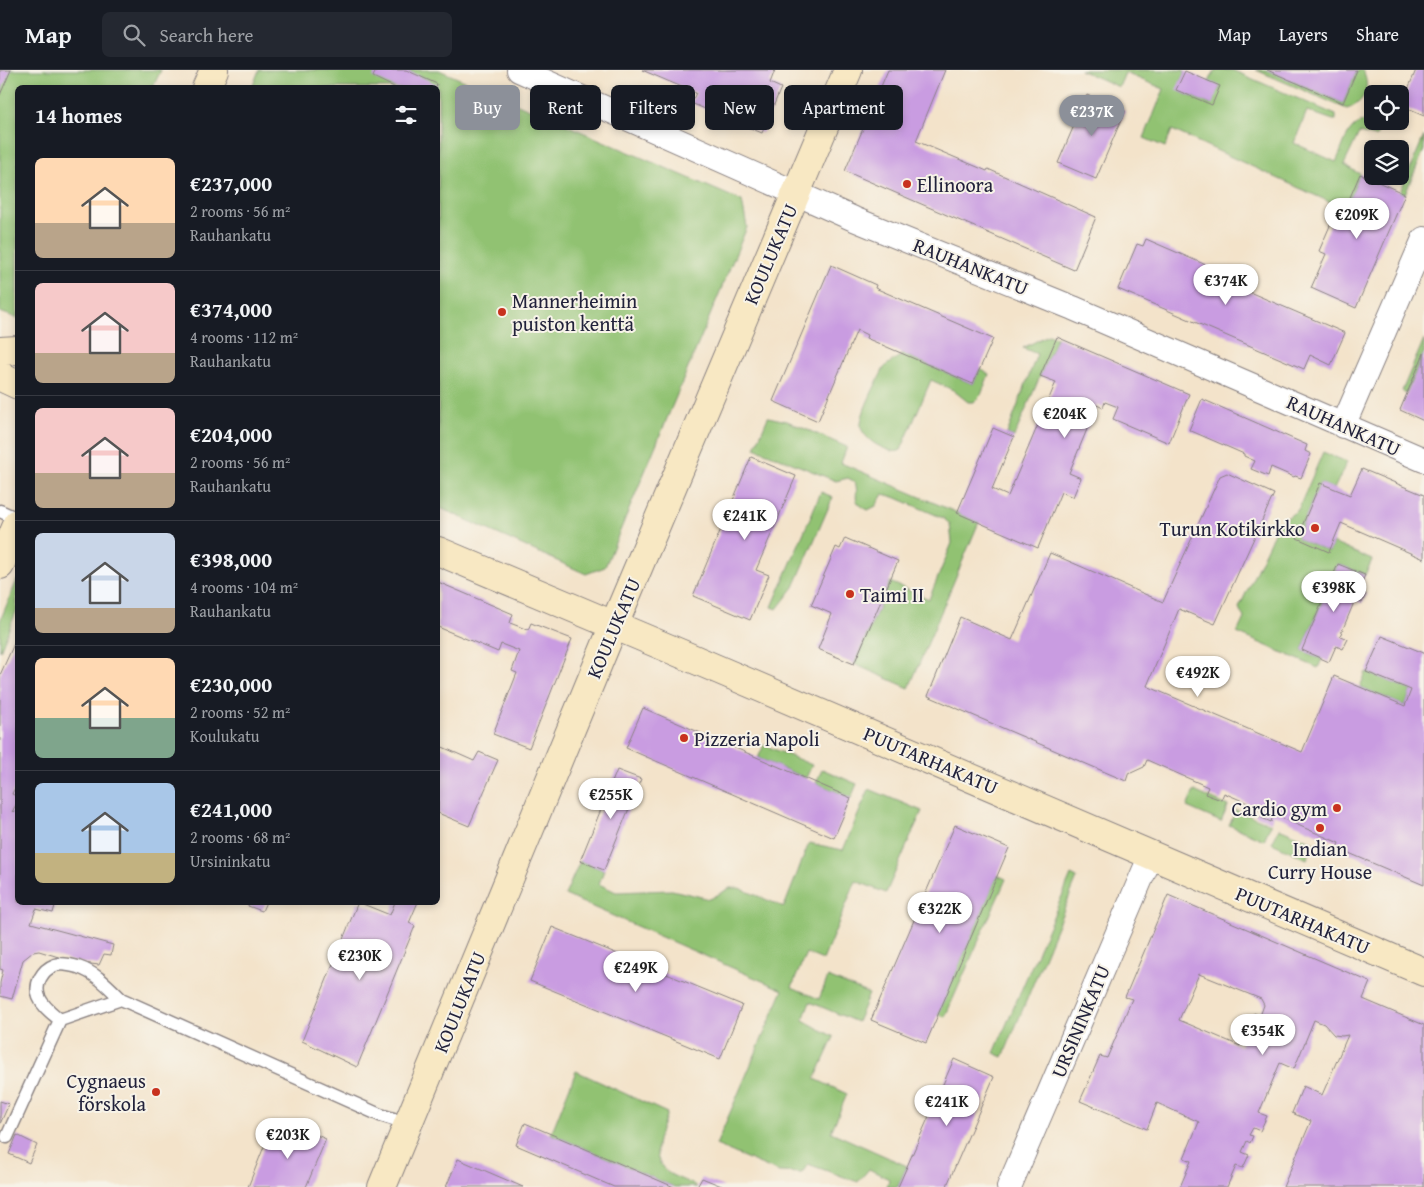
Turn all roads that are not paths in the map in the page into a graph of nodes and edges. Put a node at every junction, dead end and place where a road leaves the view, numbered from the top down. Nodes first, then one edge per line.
1 (214, 70) edge
2 (519, 70) edge
3 (848, 70) edge
4 (207, 85) edge
5 (796, 193) junction
6 (1424, 239) edge
7 (15, 350) edge
8 (0, 351) edge
9 (0, 376) edge
10 (15, 384) edge
11 (1344, 426) junction
12 (1424, 460) edge
13 (0, 511) edge
14 (15, 518) edge
15 (15, 530) edge
16 (440, 552) edge
17 (0, 565) edge
18 (614, 625) junction
19 (1151, 855) junction
20 (1424, 972) edge
21 (121, 999) junction
22 (60, 1020) junction
23 (410, 1124) junction
24 (8, 1137) dead end
25 (382, 1187) edge
26 (1008, 1187) edge

1 - 4 main road
2 - 5 street, RAUHANKATU
3 - 5 main road, KOULUKATU
5 - 11 street, RAUHANKATU
5 - 18 main road, KOULUKATU
6 - 11 street
7 - 8 main road
9 - 10 main road
11 - 12 street, RAUHANKATU
13 - 14 lane
15 - 17 main road
16 - 18 main road, PUUTARHAKATU
18 - 19 main road, PUUTARHAKATU
18 - 23 main road, KOULUKATU
19 - 20 main road, PUUTARHAKATU
19 - 26 street, URSININKATU
21 - 22 lane
21 - 22 lane
21 - 23 lane
22 - 24 lane
23 - 25 main road, KOULUKATU

